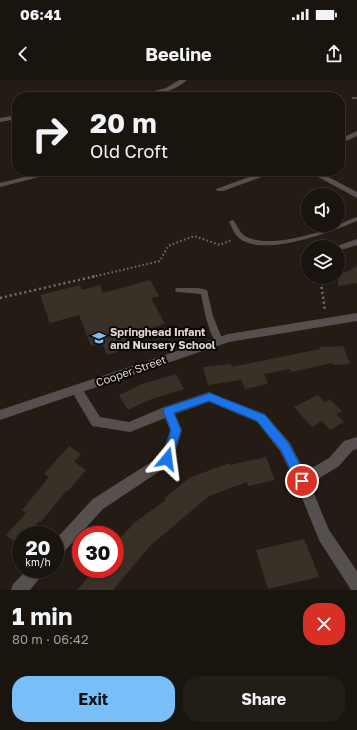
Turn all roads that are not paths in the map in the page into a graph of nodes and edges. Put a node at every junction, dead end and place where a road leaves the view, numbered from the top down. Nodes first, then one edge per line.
1 (184, 80) edge
2 (155, 92) edge
3 (12, 118) edge
4 (0, 120) edge
5 (357, 133) edge
6 (345, 139) edge
7 (38, 176) edge
8 (258, 176) edge
9 (321, 176) edge
10 (0, 185) edge
11 (220, 188) dead end
12 (357, 195) edge
13 (357, 219) edge
14 (232, 222) dead end
15 (357, 242) edge
16 (345, 246) edge
17 (180, 290) dead end
18 (357, 317) edge
19 (219, 341) junction
20 (76, 390) junction
21 (168, 411) junction
22 (0, 415) edge
23 (357, 443) edge
24 (302, 481) junction
25 (64, 541) edge
26 (30, 578) edge
27 (357, 585) edge
28 (19, 590) edge

1 - 2 street
3 - 4 street
5 - 6 street
7 - 10 street
8 - 11 street
9 - 12 street
13 - 14 lane
15 - 16 street
17 - 19 lane
18 - 19 street, Cooper Street
19 - 20 street, Cooper Street
20 - 21 street
20 - 22 street, Cooper Street
21 - 24 street
21 - 25 street
23 - 24 street
24 - 27 street
26 - 28 street

